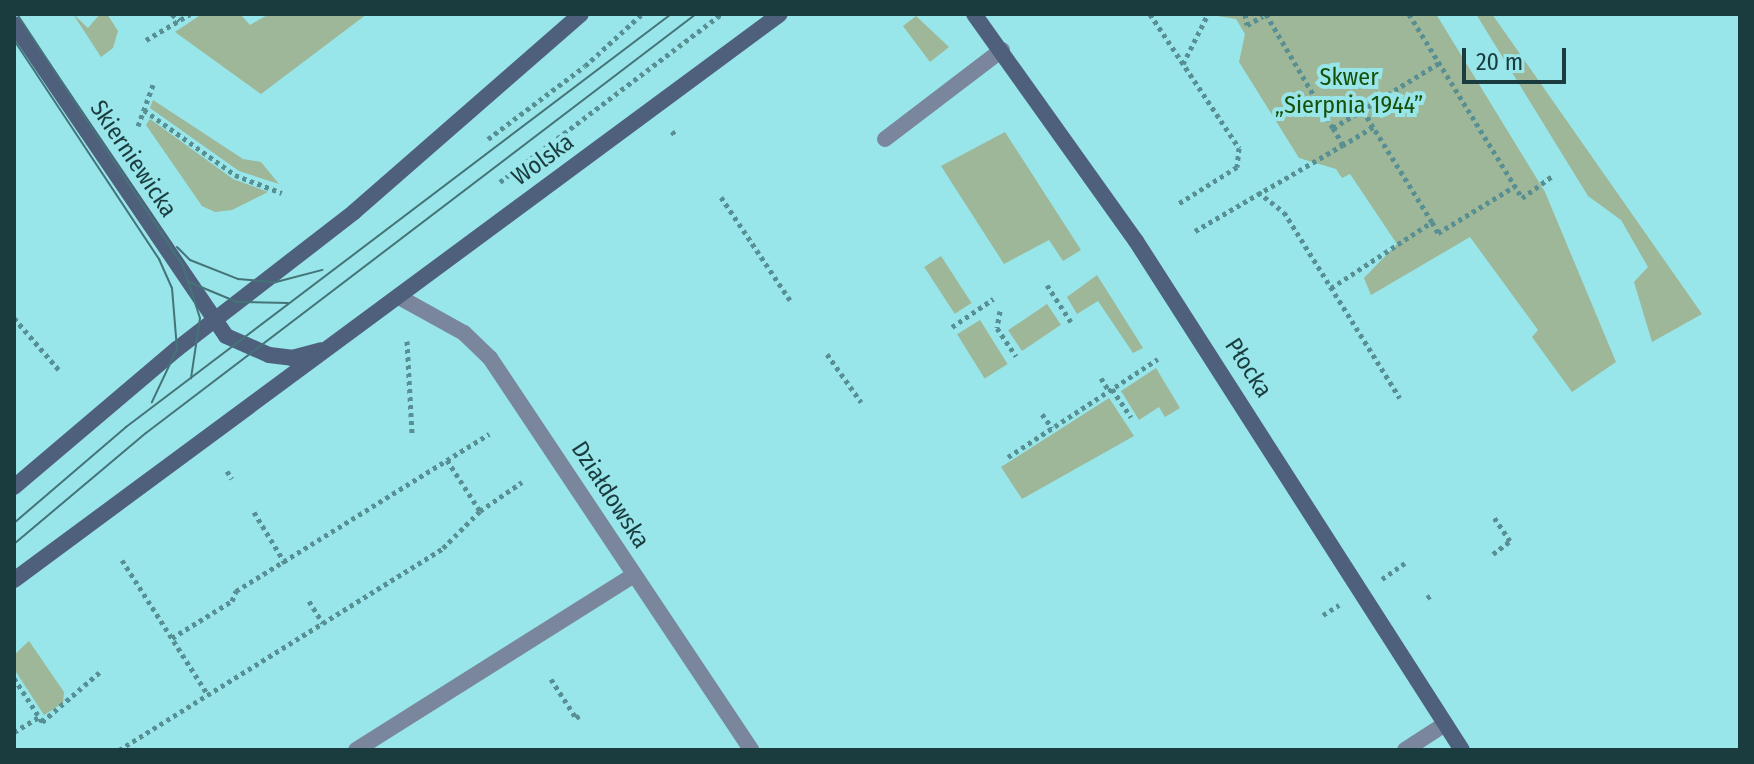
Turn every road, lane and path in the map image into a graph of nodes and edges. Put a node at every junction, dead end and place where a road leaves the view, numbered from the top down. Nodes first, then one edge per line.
1 (172, 14) edge
2 (190, 14) edge
3 (581, 14) edge
4 (642, 14) edge
5 (721, 14) edge
6 (780, 14) edge
7 (1150, 14) edge
8 (1208, 14) edge
9 (1245, 14) edge
10 (1409, 14) edge
11 (1265, 15) edge
12 (978, 16) edge
13 (179, 21) junction
14 (14, 24) edge
15 (146, 40) dead end
16 (1002, 50) junction
17 (1439, 63) junction
18 (1183, 64) junction
19 (154, 82) dead end
20 (144, 110) junction
21 (1363, 110) junction
22 (138, 126) dead end
23 (1373, 127) junction
24 (1333, 128) junction
25 (488, 139) dead end
26 (885, 139) dead end
27 (1343, 145) junction
28 (1552, 176) dead end
29 (500, 182) dead end
30 (1515, 186) junction
31 (1258, 192) junction
32 (282, 193) dead end
33 (721, 197) dead end
34 (1178, 204) dead end
35 (1432, 222) junction
36 (1195, 231) dead end
37 (1047, 285) dead end
38 (1331, 288) junction
39 (399, 297) junction
40 (993, 299) dead end
41 (790, 300) dead end
42 (1000, 311) dead end
43 (14, 318) edge
44 (213, 321) junction
45 (1071, 322) dead end
46 (952, 327) dead end
47 (407, 341) dead end
48 (333, 346) junction
49 (827, 354) dead end
50 (1016, 356) dead end
51 (1158, 359) dead end
52 (59, 370) dead end
53 (1101, 378) dead end
54 (1111, 390) junction
55 (1400, 398) dead end
56 (861, 402) dead end
57 (1042, 414) dead end
58 (1131, 417) dead end
59 (1052, 428) junction
60 (412, 434) dead end
61 (489, 434) dead end
62 (1008, 457) dead end
63 (447, 460) junction
64 (227, 471) dead end
65 (232, 479) dead end
66 (522, 482) dead end
67 (14, 487) edge
68 (480, 511) junction
69 (254, 512) dead end
70 (1494, 517) dead end
71 (1493, 554) dead end
72 (122, 560) dead end
73 (285, 562) junction
74 (634, 575) junction
75 (14, 580) edge
76 (1433, 594) dead end
77 (1427, 598) dead end
78 (309, 601) dead end
79 (323, 623) junction
80 (172, 638) junction
81 (102, 670) dead end
82 (14, 678) edge
83 (551, 679) dead end
84 (208, 695) junction
85 (580, 715) dead end
86 (42, 721) junction
87 (1445, 724) junction
88 (14, 732) edge
89 (119, 750) edge
90 (356, 750) edge
91 (751, 750) edge
92 (1405, 750) edge
93 (1462, 750) edge

1 - 13 path
2 - 13 path
3 - 44 main road
4 - 25 path
5 - 29 path
6 - 39 main road, Wolska
7 - 18 path
8 - 18 path
9 - 11 path
10 - 17 path
11 - 24 path
12 - 16 main road, Płocka
13 - 15 path
14 - 44 main road, Skierniewicka
16 - 26 street
16 - 87 main road, Płocka
17 - 21 path
17 - 30 path
18 - 34 path
19 - 20 path
20 - 22 path
20 - 32 path
21 - 23 path
21 - 24 path
23 - 27 path
23 - 35 path
24 - 27 path
27 - 31 path
28 - 30 path
30 - 35 path
31 - 36 path
31 - 38 path
33 - 41 path
35 - 38 path
37 - 45 path
38 - 55 path
39 - 48 main road, Wolska
39 - 74 street, Działdowska
40 - 46 path
42 - 50 path
43 - 52 path
44 - 48 main road, Wolska
44 - 67 main road
47 - 60 path
48 - 75 main road, Wolska
49 - 56 path
51 - 54 path
53 - 54 path
54 - 58 path
54 - 59 path
57 - 59 path
59 - 62 path
61 - 63 path
63 - 68 path
63 - 73 path
64 - 65 path
66 - 68 path
68 - 79 path
69 - 73 path
70 - 71 path
72 - 80 path
73 - 80 path
74 - 90 street
74 - 91 street, Działdowska
76 - 77 path
78 - 79 path
79 - 84 path
80 - 84 path
81 - 86 path
82 - 86 path
83 - 85 path
84 - 89 path
86 - 88 path
87 - 92 street
87 - 93 main road, Płocka

